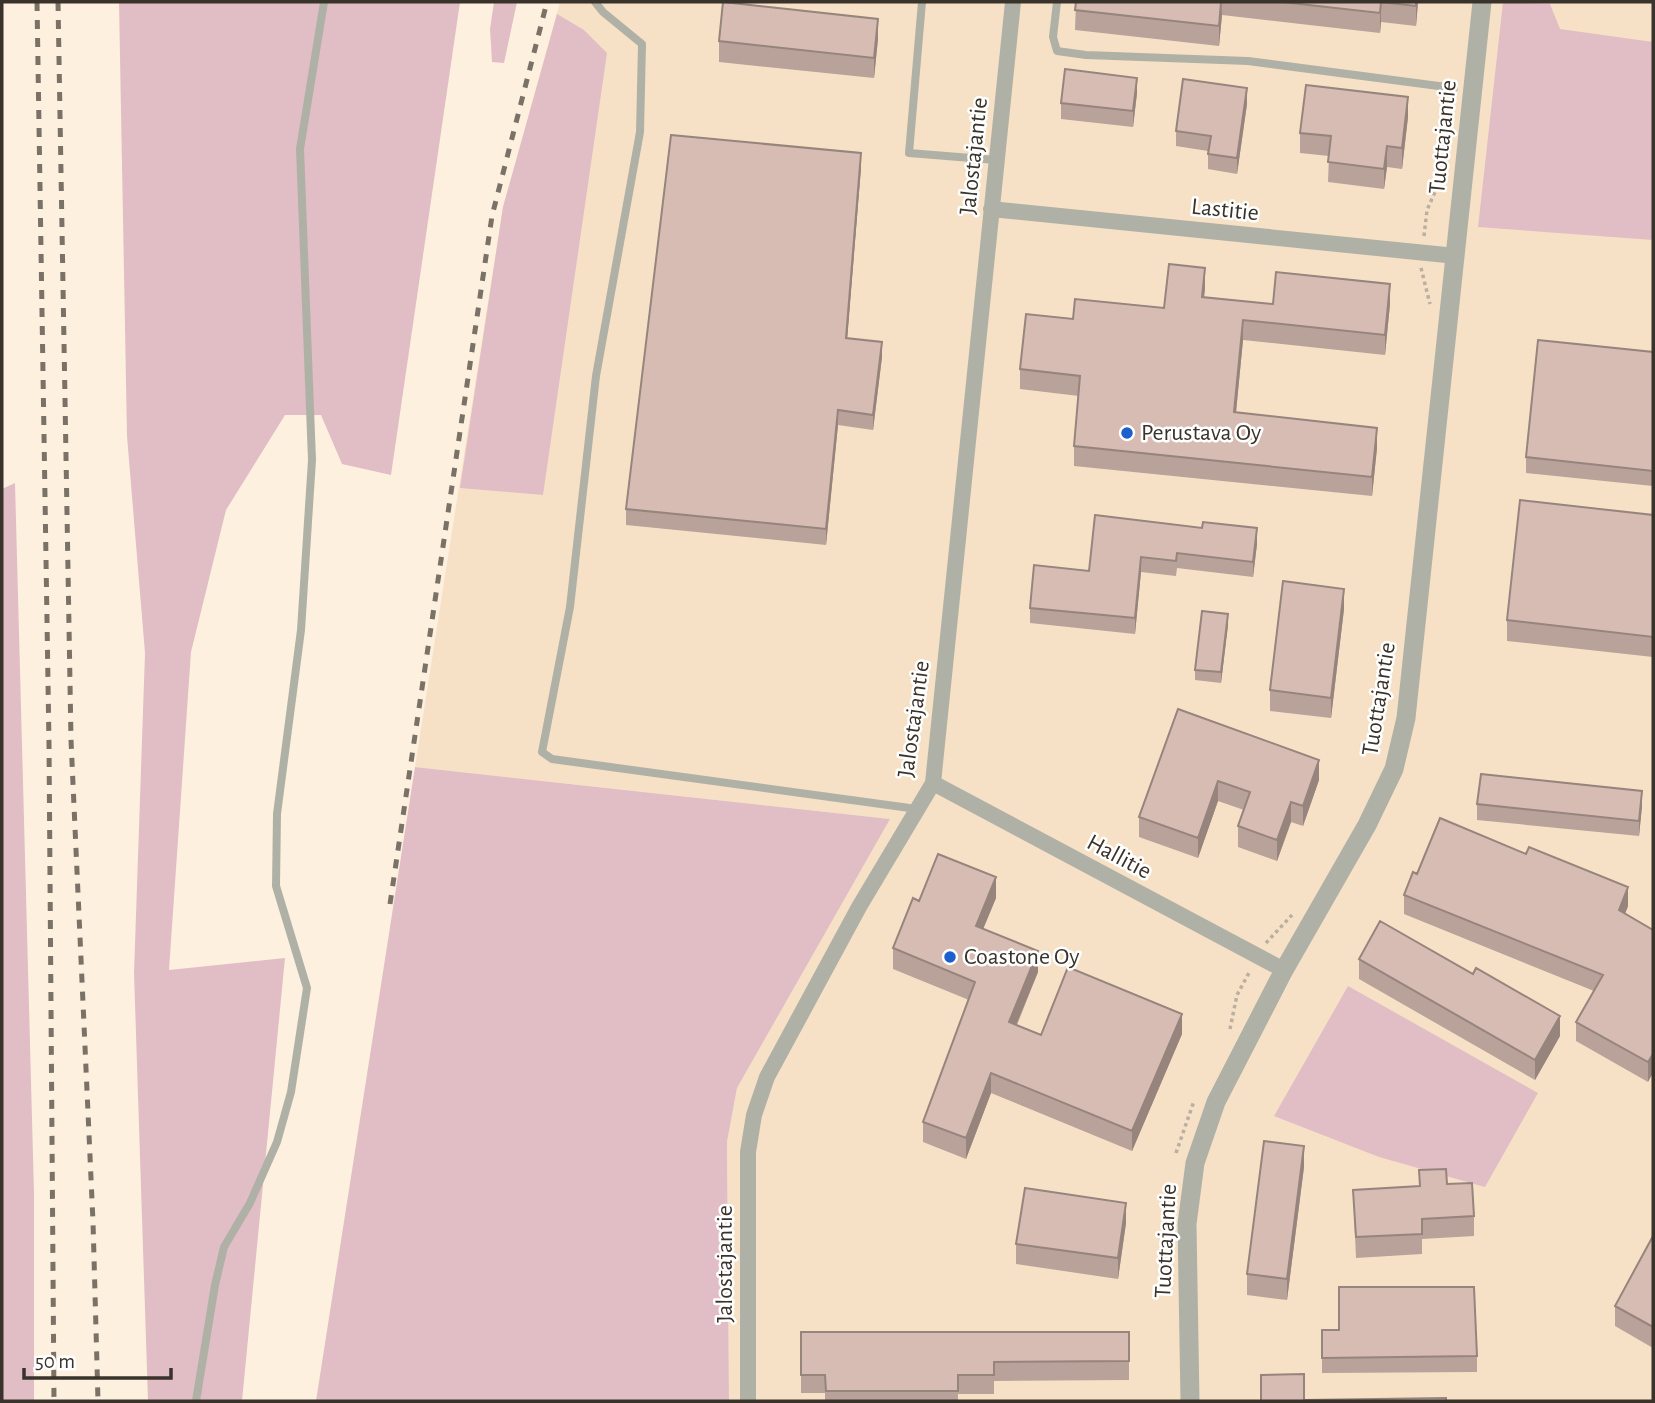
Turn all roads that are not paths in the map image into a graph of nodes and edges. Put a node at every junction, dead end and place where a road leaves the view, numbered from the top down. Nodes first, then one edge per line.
1 (324, 2) edge
2 (595, 2) edge
3 (922, 2) edge
4 (1013, 2) edge
5 (1057, 2) edge
6 (1482, 2) edge
7 (1454, 88) dead end
8 (996, 160) junction
9 (991, 209) junction
10 (1455, 256) junction
11 (933, 783) junction
12 (917, 809) junction
13 (1284, 970) junction
14 (197, 1401) edge
15 (748, 1401) edge
16 (1190, 1401) edge

1 - 14 lane
2 - 12 lane
3 - 8 lane
4 - 8 street, Jalostajantie
5 - 7 lane
6 - 10 street, Tuottajantie
8 - 9 street, Jalostajantie
9 - 10 street, Lastitie
9 - 11 street, Jalostajantie
10 - 13 street, Tuottajantie
11 - 12 street, Jalostajantie
11 - 13 street, Hallitie
12 - 15 street, Jalostajantie
13 - 16 street, Tuottajantie

